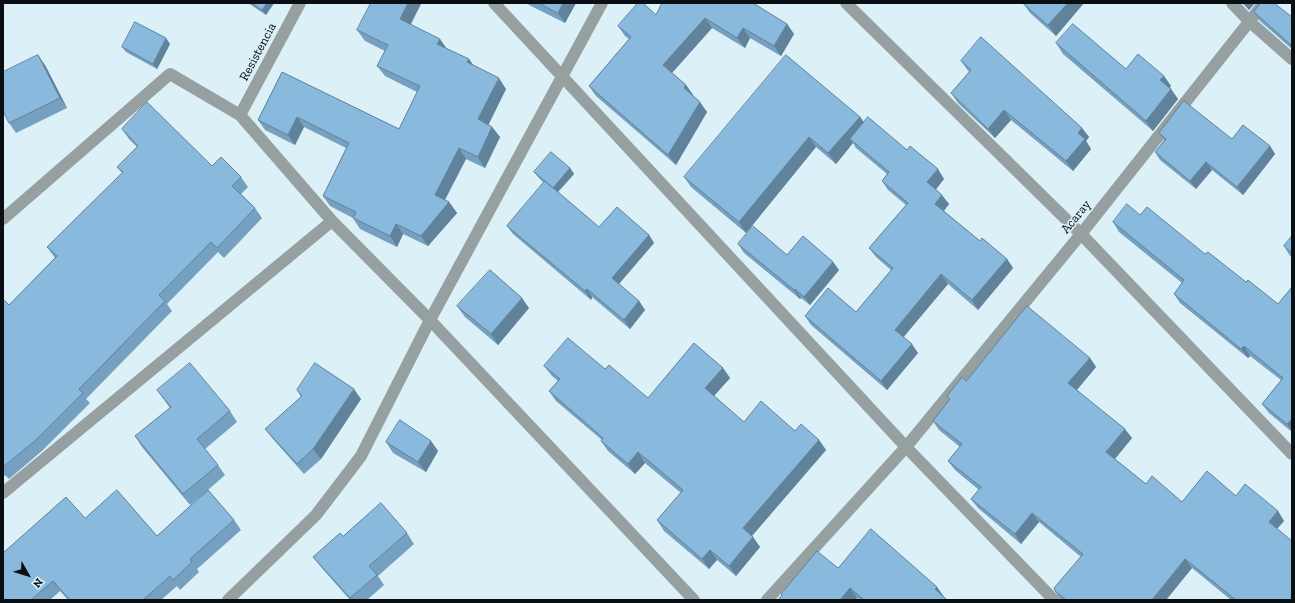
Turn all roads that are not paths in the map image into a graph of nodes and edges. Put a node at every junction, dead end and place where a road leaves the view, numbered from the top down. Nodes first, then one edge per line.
1 (300, 3) edge
2 (494, 3) edge
3 (602, 3) edge
4 (846, 3) edge
5 (1232, 3) edge
6 (1264, 3) edge
7 (1250, 22) junction
8 (1292, 59) edge
9 (562, 76) junction
10 (240, 115) junction
11 (3, 219) edge
12 (332, 221) junction
13 (1080, 234) junction
14 (430, 320) junction
15 (906, 447) junction
16 (1292, 454) edge
17 (3, 493) edge
18 (228, 600) edge
19 (694, 600) edge
20 (767, 600) edge
21 (1054, 600) edge

1 - 10 street, Resistencia
2 - 9 street
3 - 9 street
4 - 13 street
5 - 7 street
6 - 7 street, Acaray
7 - 8 street
7 - 13 street, Acaray
9 - 14 street
9 - 15 street
10 - 11 street
10 - 12 street
12 - 14 street
12 - 17 street
13 - 15 street, Acaray
13 - 16 street
14 - 18 street
14 - 19 street
15 - 20 street, Acaray
15 - 21 street

